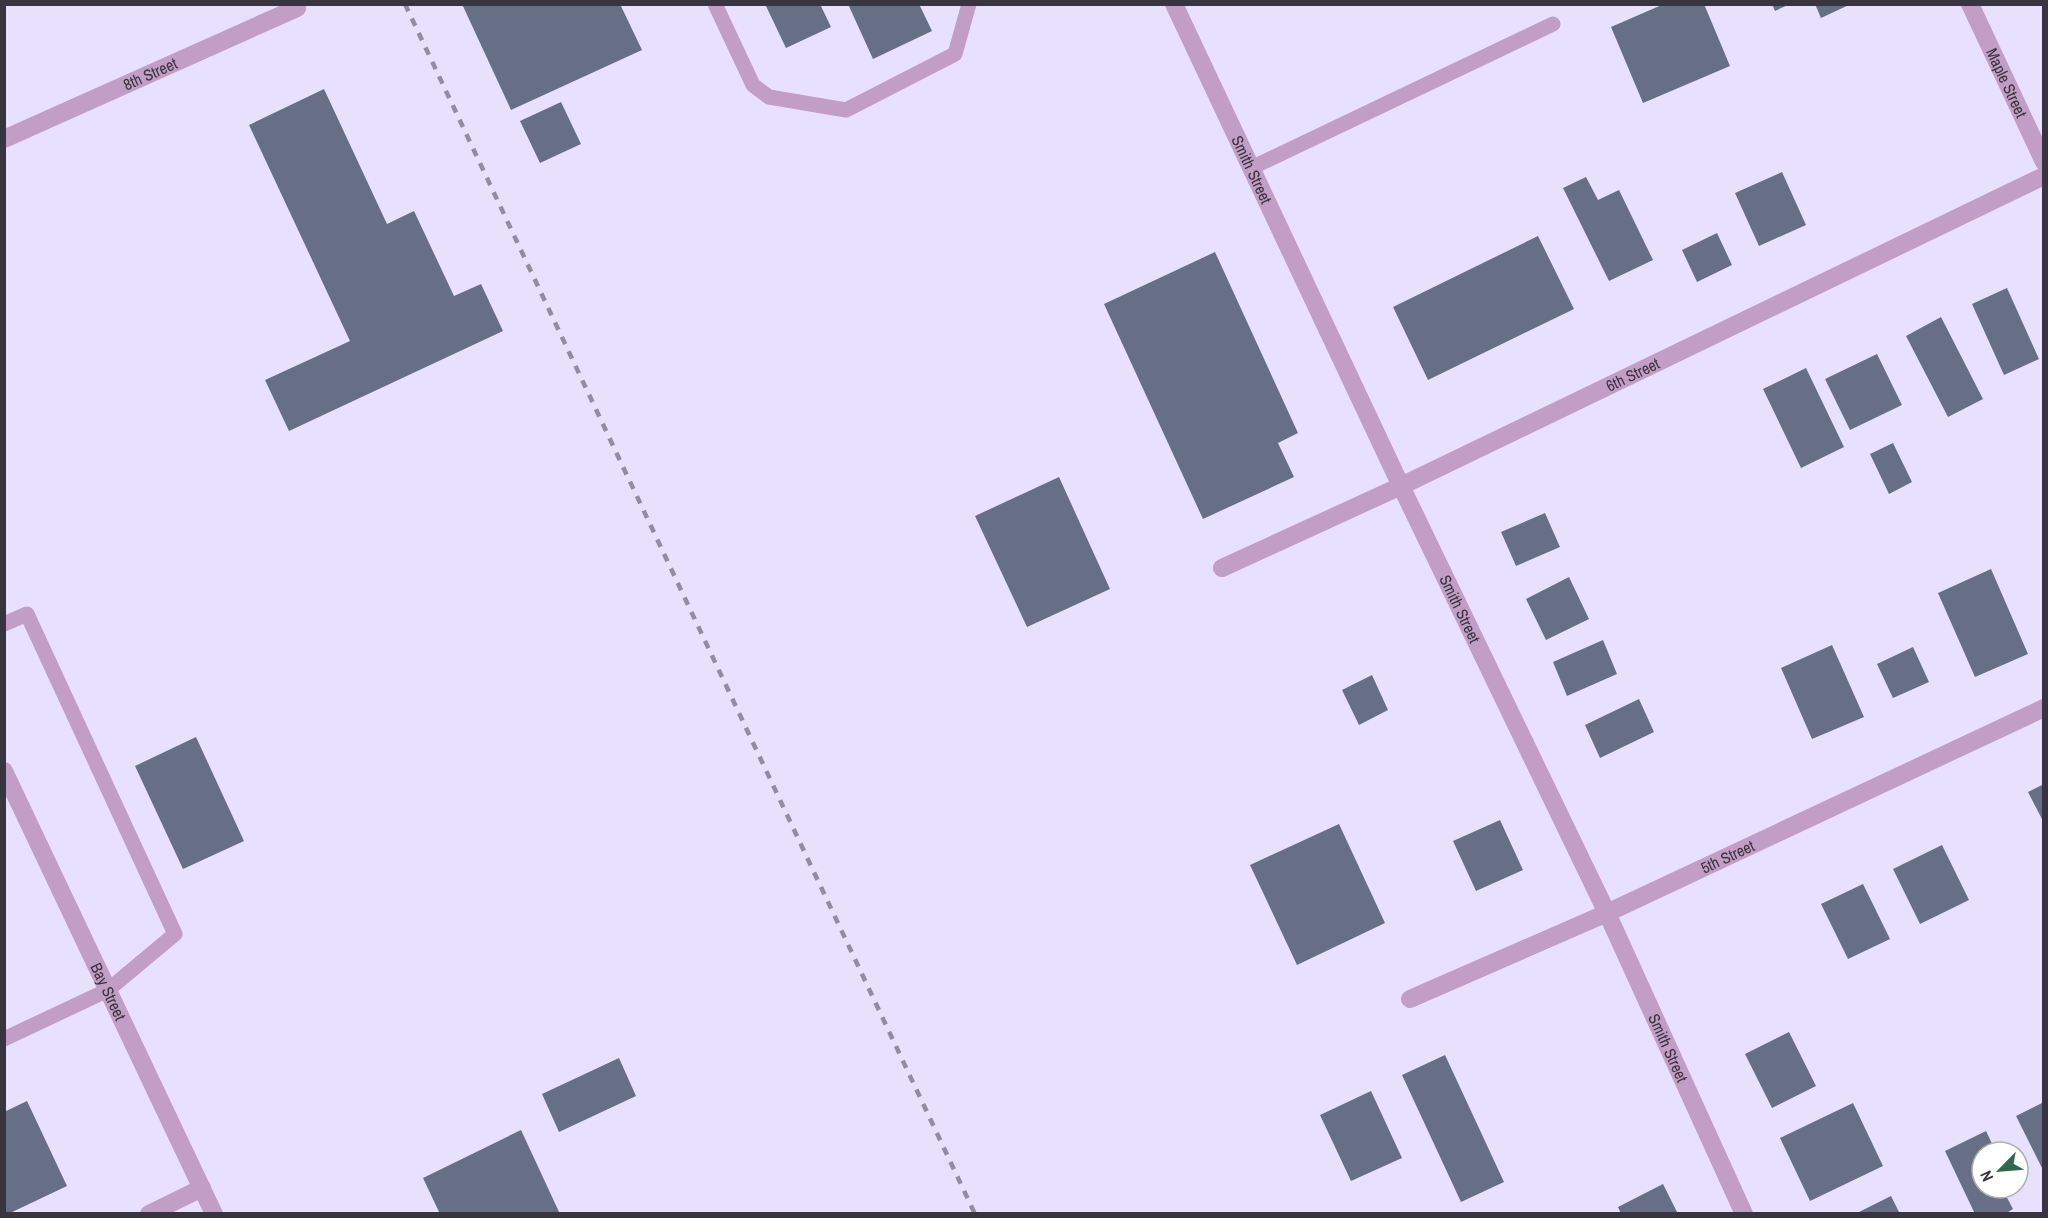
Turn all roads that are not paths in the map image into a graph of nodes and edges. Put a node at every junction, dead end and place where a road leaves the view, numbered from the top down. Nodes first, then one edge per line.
1 (715, 4) edge
2 (969, 4) edge
3 (1174, 4) edge
4 (1970, 4) edge
5 (297, 8) dead end
6 (1552, 24) dead end
7 (4, 139) edge
8 (2043, 162) edge
9 (1251, 168) junction
10 (2043, 176) edge
11 (1401, 486) junction
12 (1222, 568) dead end
13 (4, 624) edge
14 (2043, 708) edge
15 (4, 771) edge
16 (1607, 913) junction
17 (108, 990) junction
18 (1410, 999) dead end
19 (4, 1039) edge
20 (202, 1188) junction
21 (149, 1214) edge
22 (214, 1214) edge
23 (1744, 1214) edge

1 - 2 lane
3 - 9 street, Smith Street
4 - 8 street, Maple Street
5 - 7 street, 8th Street
6 - 9 lane
9 - 11 street, Smith Street
10 - 11 street, 6th Street
11 - 12 street, 6th Street
11 - 16 street, Smith Street
13 - 17 lane
14 - 16 street, 5th Street
15 - 17 street, Bay Street
16 - 18 street, 5th Street
16 - 23 street, Smith Street
17 - 19 lane
17 - 20 street, Bay Street
20 - 21 street
20 - 22 street, Bay Street

